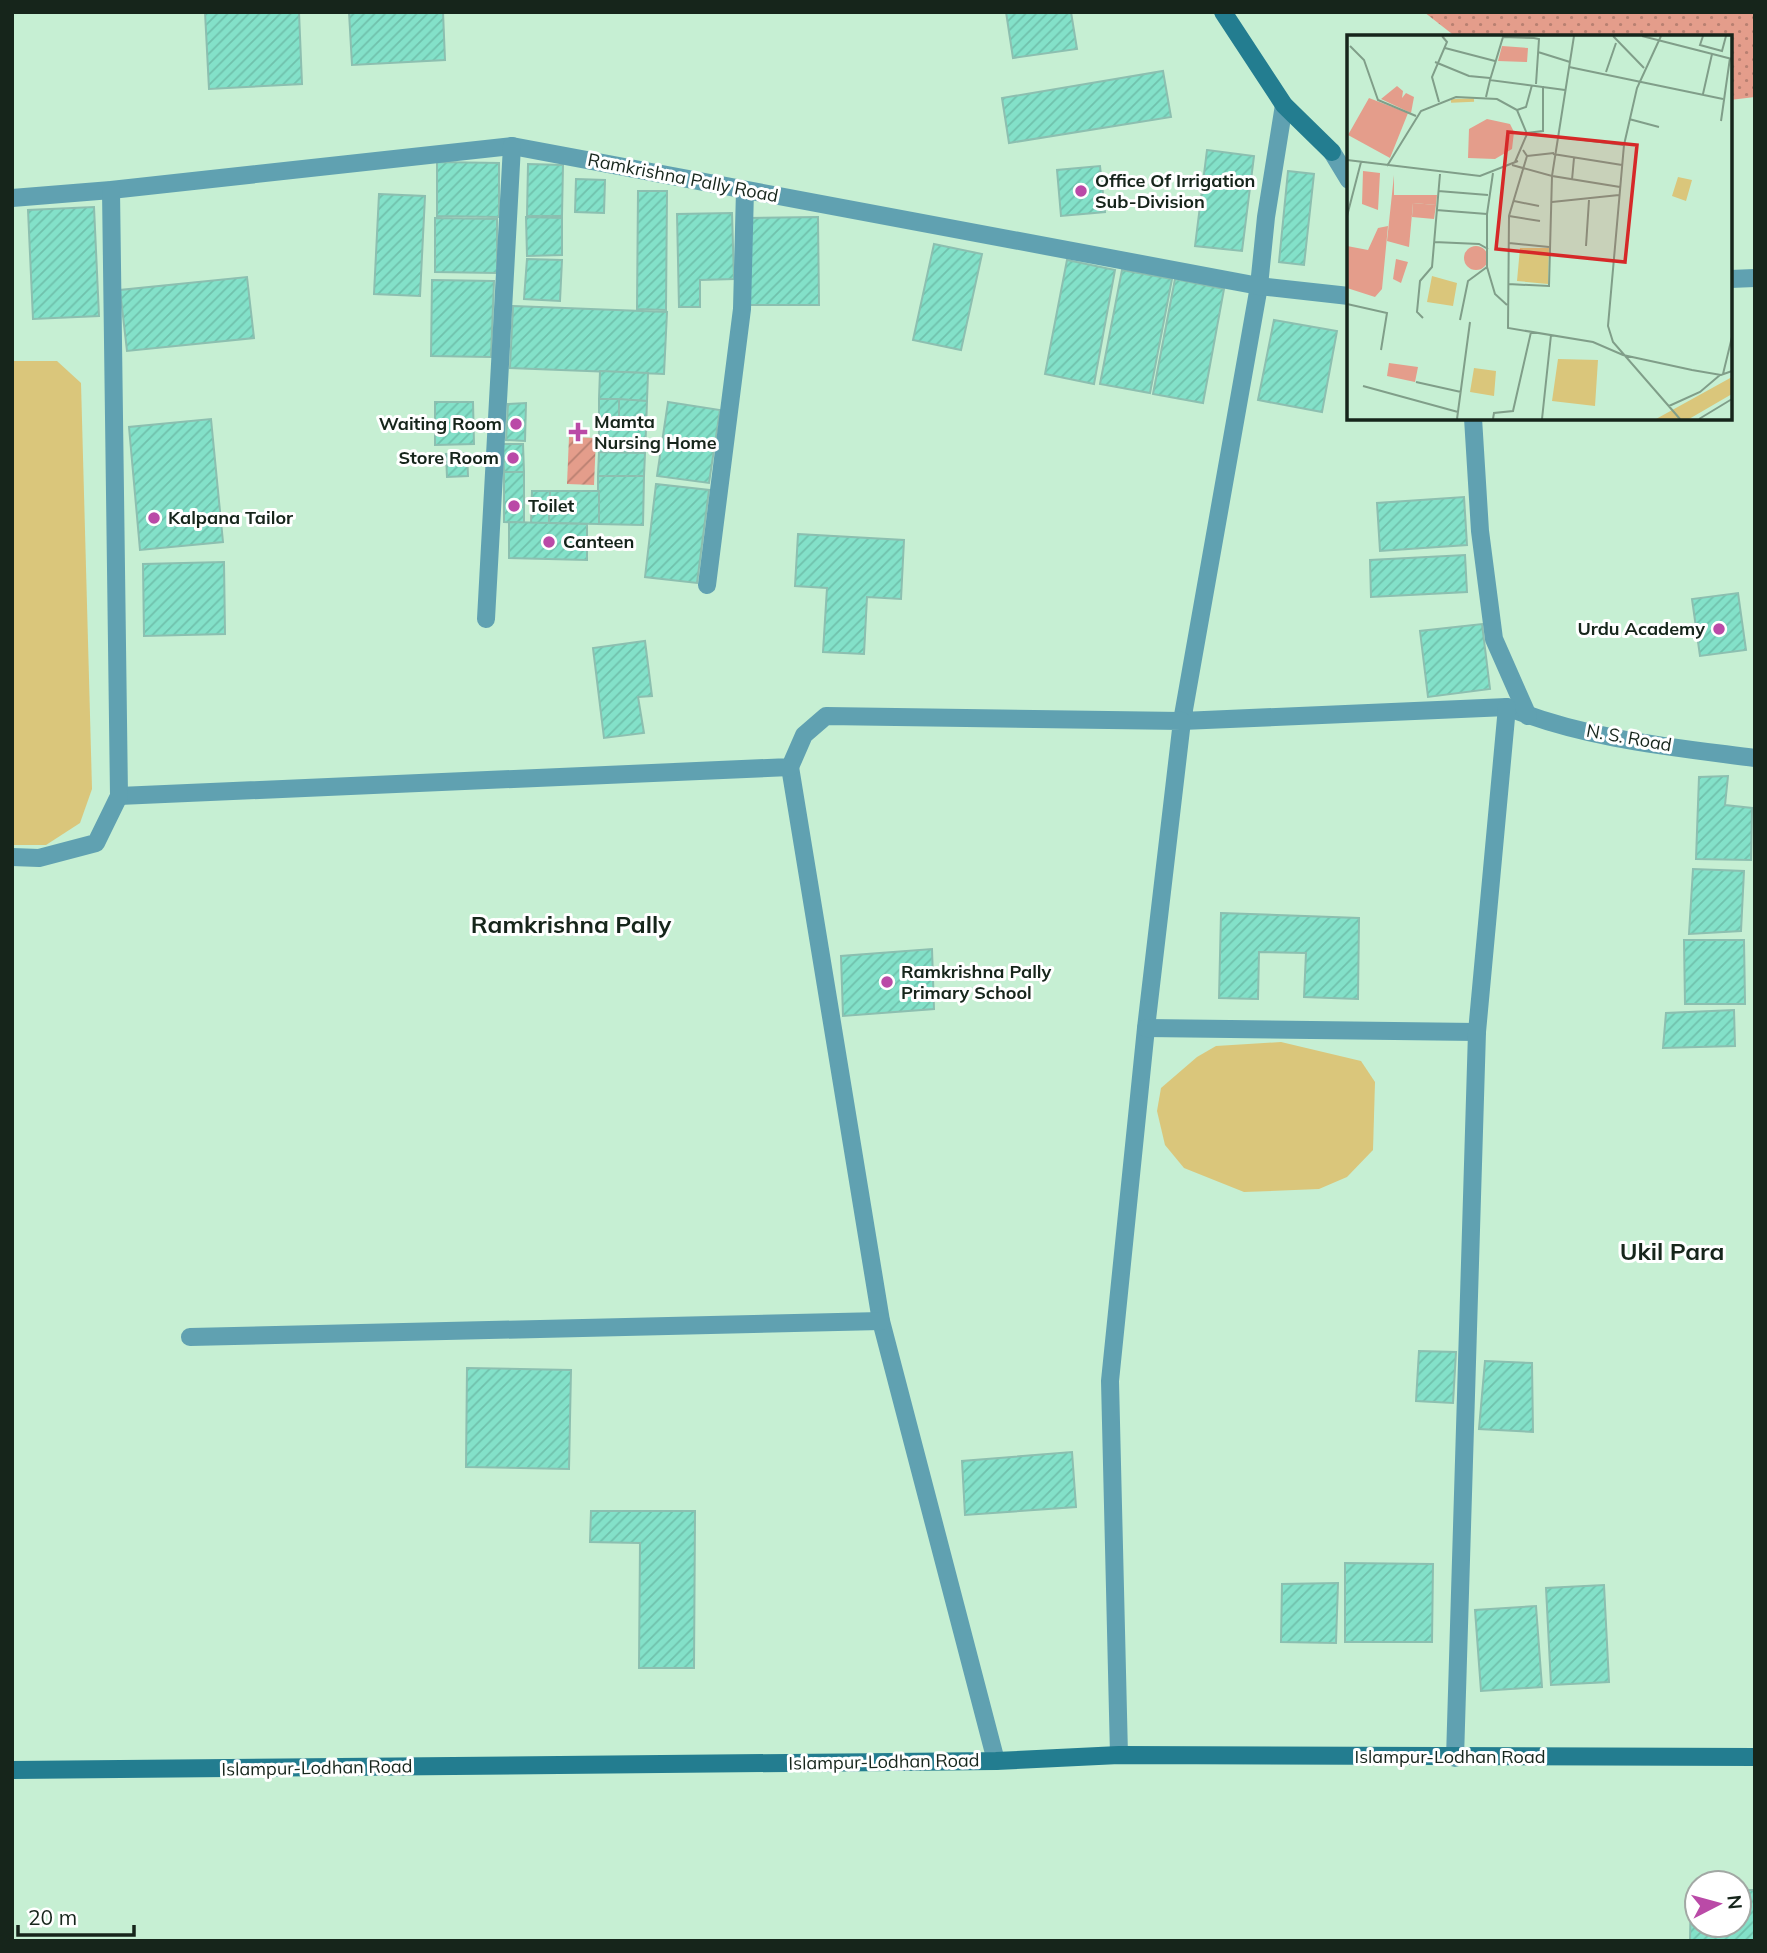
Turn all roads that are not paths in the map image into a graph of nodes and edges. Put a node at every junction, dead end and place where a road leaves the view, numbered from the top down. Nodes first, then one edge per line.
1 (1223, 12) edge
2 (1284, 105) junction
3 (512, 146) junction
4 (1332, 152) junction
5 (1347, 162) edge
6 (1347, 177) edge
7 (111, 190) junction
8 (745, 190) junction
9 (12, 198) edge
10 (1755, 278) edge
11 (1732, 279) edge
12 (1259, 286) junction
13 (1347, 296) edge
14 (1473, 420) edge
15 (707, 585) dead end
16 (486, 619) dead end
17 (1507, 707) junction
18 (1528, 716) junction
19 (1182, 721) junction
20 (1755, 758) edge
21 (790, 767) junction
22 (119, 796) junction
23 (12, 857) edge
24 (1146, 1028) junction
25 (1477, 1032) junction
26 (881, 1321) junction
27 (190, 1337) dead end
28 (1119, 1755) junction
29 (1455, 1758) junction
30 (1755, 1758) edge
31 (996, 1761) junction
32 (12, 1770) edge

1 - 2 main road
2 - 4 main road
2 - 12 street
3 - 7 street, Ramkrishna Pally Road
3 - 8 street, Ramkrishna Pally Road
3 - 16 street
4 - 5 street
4 - 6 street
7 - 9 street, Ramkrishna Pally Road
7 - 22 street
8 - 12 street, Ramkrishna Pally Road
8 - 15 street
10 - 11 street
12 - 13 street, Ramkrishna Pally Road
12 - 19 street
14 - 18 street
17 - 18 street, N. S. Road
17 - 19 street
17 - 25 street
18 - 20 street, N. S. Road
19 - 21 street
19 - 24 street
21 - 22 street
21 - 26 street
22 - 23 street
24 - 25 street
24 - 28 street
25 - 29 street
26 - 27 street
26 - 31 street
28 - 29 main road, Islampur-Lodhan Road
28 - 31 main road, Islampur-Lodhan Road
29 - 30 main road, Islampur-Lodhan Road
31 - 32 main road, Islampur-Lodhan Road

